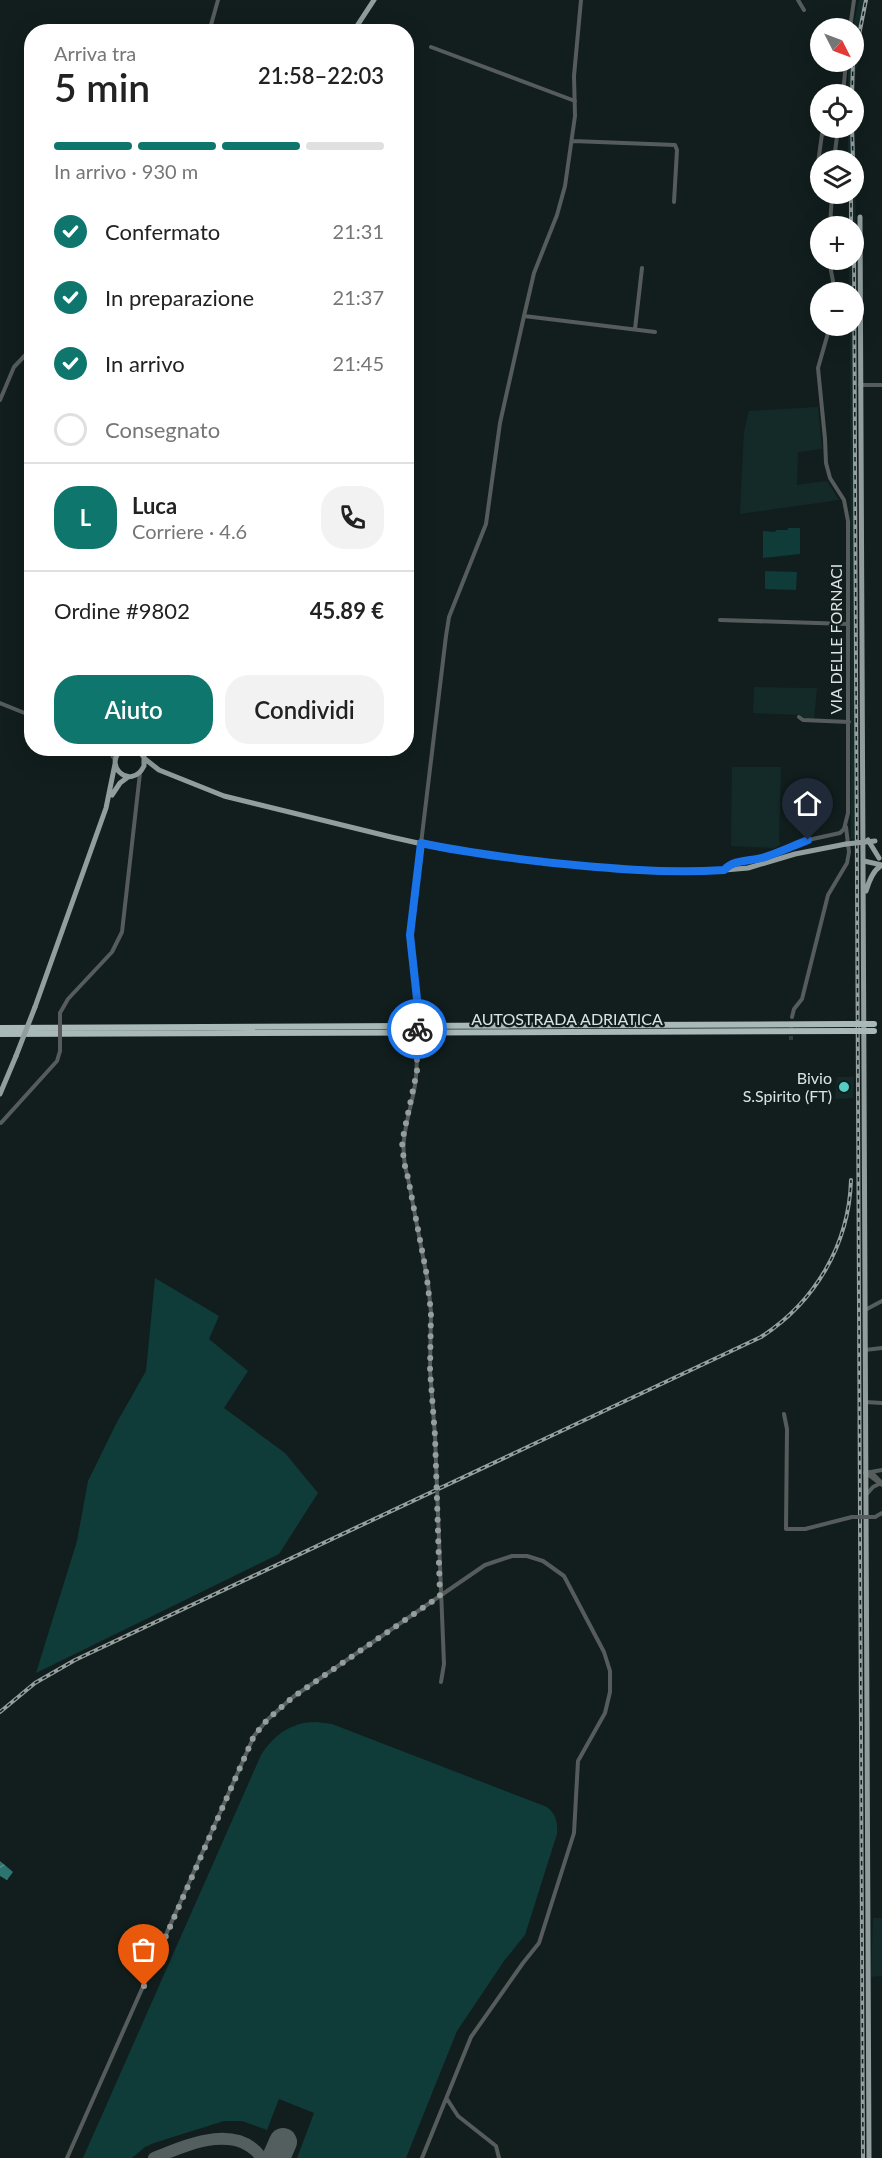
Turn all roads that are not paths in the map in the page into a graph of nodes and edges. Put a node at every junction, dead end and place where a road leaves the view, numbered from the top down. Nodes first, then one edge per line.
1 (218, 0) edge
2 (374, 0) edge
3 (581, 0) edge
4 (798, 0) edge
5 (854, 0) edge
6 (804, 10) dead end
7 (852, 18) edge
8 (210, 24) edge
9 (358, 24) edge
10 (431, 47) dead end
11 (575, 101) junction
12 (573, 141) junction
13 (674, 202) dead end
14 (642, 268) dead end
15 (860, 270) edge
16 (524, 316) junction
17 (635, 329) junction
18 (655, 332) dead end
19 (826, 336) edge
20 (24, 356) edge
21 (860, 385) junction
22 (882, 385) edge
23 (0, 400) edge
24 (720, 620) dead end
25 (848, 624) junction
26 (0, 703) edge
27 (24, 713) edge
28 (800, 717) dead end
29 (849, 722) junction
30 (112, 756) edge
31 (118, 756) edge
32 (142, 756) edge
33 (144, 759) junction
34 (115, 762) junction
35 (159, 770) junction
36 (141, 771) junction
37 (130, 777) junction
38 (137, 792) junction
39 (106, 808) junction
40 (845, 826) junction
41 (864, 830) junction
42 (879, 840) edge
43 (421, 843) junction
44 (880, 859) edge
45 (864, 861) junction
46 (882, 865) edge
47 (724, 870) junction
48 (864, 898) junction
49 (792, 1017) tunnel mouth
50 (882, 1024) edge
51 (0, 1028) edge
52 (849, 1028) junction
53 (874, 1028) junction
54 (882, 1031) edge
55 (0, 1034) edge
56 (0, 1094) edge
57 (1, 1123) edge
58 (882, 1301) edge
59 (865, 1310) junction
60 (882, 1348) edge
61 (865, 1350) junction
62 (865, 1402) junction
63 (882, 1403) edge
64 (784, 1414) dead end
65 (881, 1470) edge
66 (868, 1472) junction
67 (881, 1483) edge
68 (866, 1496) junction
69 (882, 1513) edge
70 (440, 1596) junction
71 (441, 1682) dead end
72 (447, 2099) junction
73 (67, 2158) edge
74 (423, 2158) edge
75 (499, 2158) edge
76 (869, 2158) edge

1 - 8 street
2 - 9 main road
3 - 11 street
4 - 6 street
5 - 7 street
10 - 11 street
11 - 12 street
12 - 13 street
12 - 16 street
14 - 17 street
15 - 21 main road
16 - 17 street
16 - 43 street
17 - 18 street
19 - 25 street, VIA DELLE FORNACI
20 - 23 street
21 - 22 street
21 - 41 main road
24 - 25 street
25 - 29 street, VIA DELLE FORNACI
26 - 27 street
28 - 29 street
29 - 40 street, VIA DELLE FORNACI
30 - 34 street
31 - 34 main road
32 - 33 main road
33 - 35 main road
33 - 36 main road
34 - 37 main road
34 - 39 main road
35 - 36 main road
35 - 43 main road
36 - 37 main road
36 - 38 street
37 - 38 street
37 - 39 main road
38 - 57 street, bridge
39 - 56 main road, bridge
40 - 47 street
40 - 49 street, VIA DELLE FORNACI
41 - 44 main road
41 - 45 main road
42 - 47 main road, bridge
43 - 47 main road
43 - 70 street, bridge
44 - 45 main road
45 - 46 main road
45 - 48 main road
46 - 48 main road
48 - 59 main road
50 - 53 highway, AUTOSTRADA ADRIATICA
51 - 52 highway, AUTOSTRADA ADRIATICA
52 - 53 highway, AUTOSTRADA ADRIATICA, bridge
52 - 55 highway, AUTOSTRADA ADRIATICA
53 - 54 highway, AUTOSTRADA ADRIATICA
58 - 59 street
59 - 61 main road
60 - 61 street
61 - 62 main road
62 - 63 street
62 - 66 main road
64 - 69 street, bridge
65 - 66 street
65 - 67 street
66 - 67 street
66 - 68 main road
67 - 68 street
68 - 76 main road
70 - 71 street
70 - 72 street
70 - 73 street
72 - 74 street
72 - 75 street

